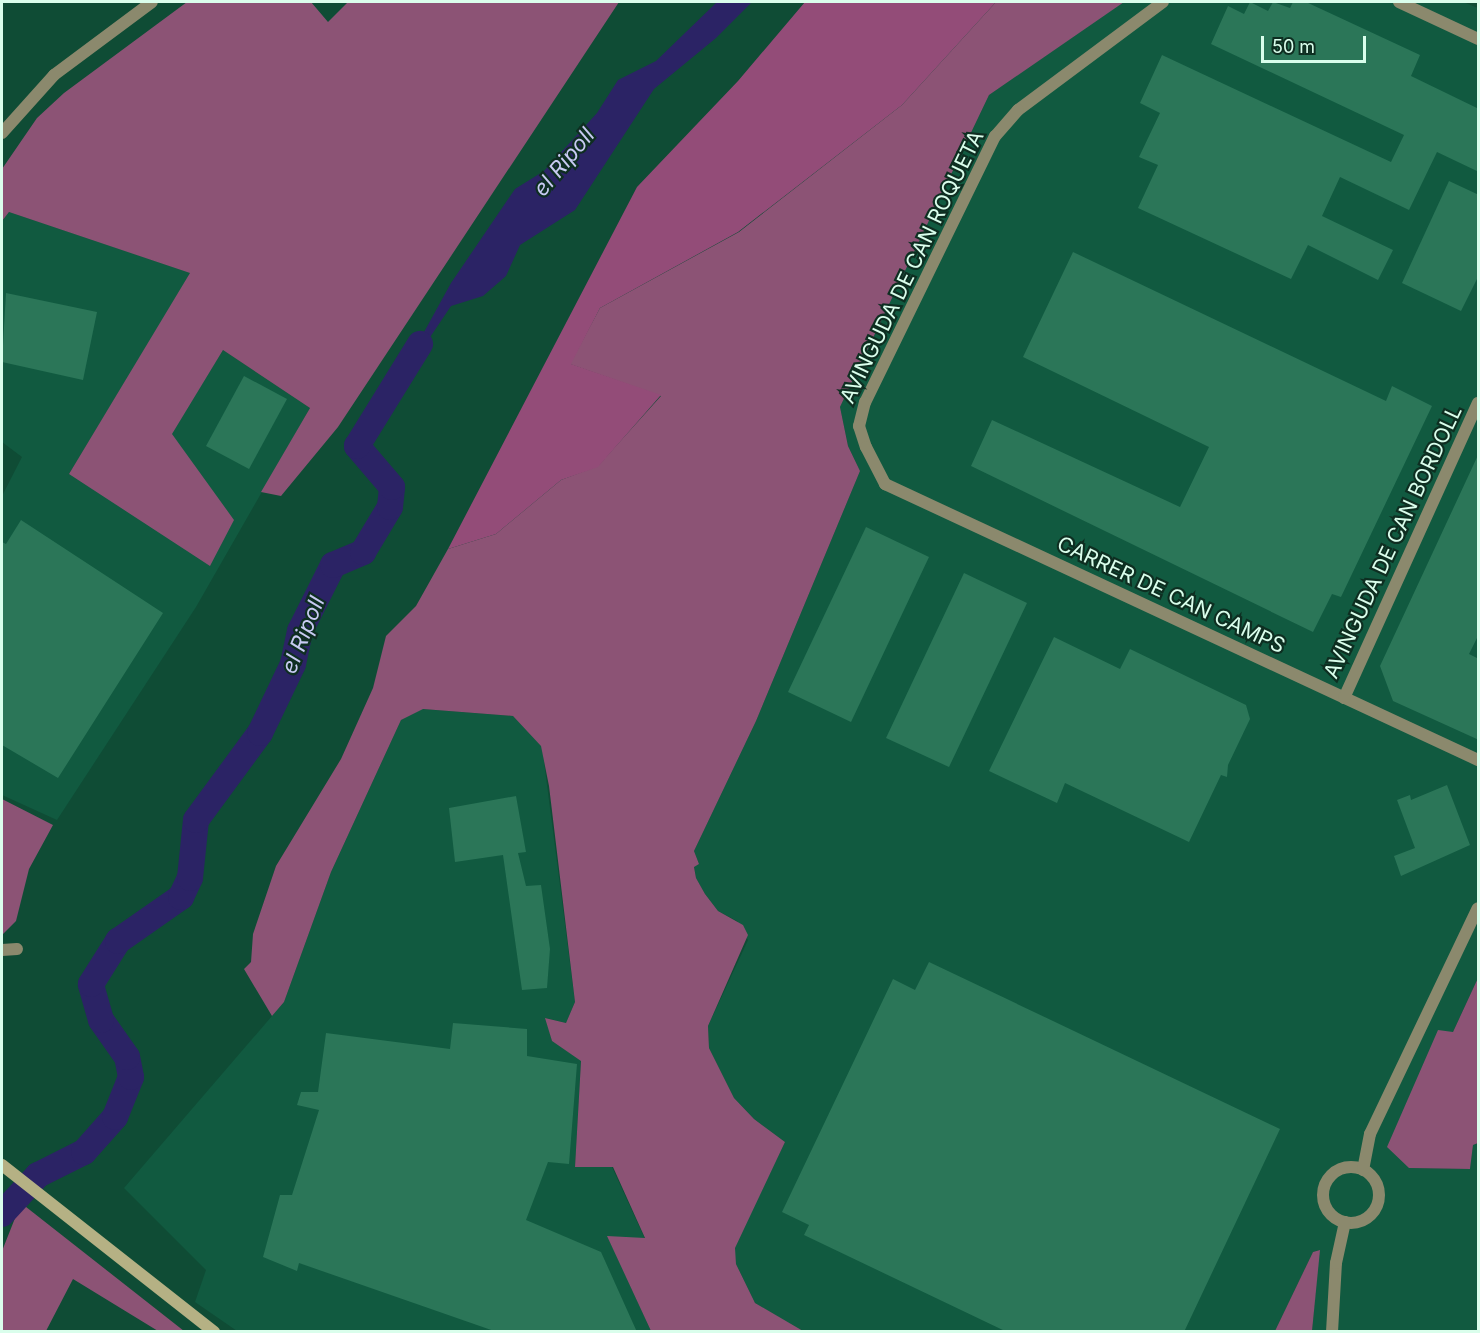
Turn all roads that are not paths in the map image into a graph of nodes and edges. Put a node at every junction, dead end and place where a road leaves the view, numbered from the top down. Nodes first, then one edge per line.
1 (152, 2) edge
2 (1163, 2) edge
3 (1399, 2) edge
4 (1479, 39) edge
5 (2, 133) edge
6 (1479, 403) edge
7 (866, 447) joint
8 (1344, 698) junction
9 (1479, 760) edge
10 (1479, 908) edge
11 (17, 949) dead end
12 (2, 950) edge
13 (2, 1165) edge
14 (1363, 1170) junction
15 (1345, 1222) junction
16 (214, 1332) edge
17 (1332, 1332) edge

1 - 5 street
2 - 7 street, AVINGUDA DE CAN ROQUETA
3 - 4 street
6 - 8 street, AVINGUDA DE CAN BORDOLL
7 - 8 street, CARRER DE CAN CAMPS
8 - 9 street, CARRER DE CAN CAMPS
10 - 14 street
11 - 12 street
13 - 16 main road
14 - 15 street
14 - 15 street
15 - 17 street

